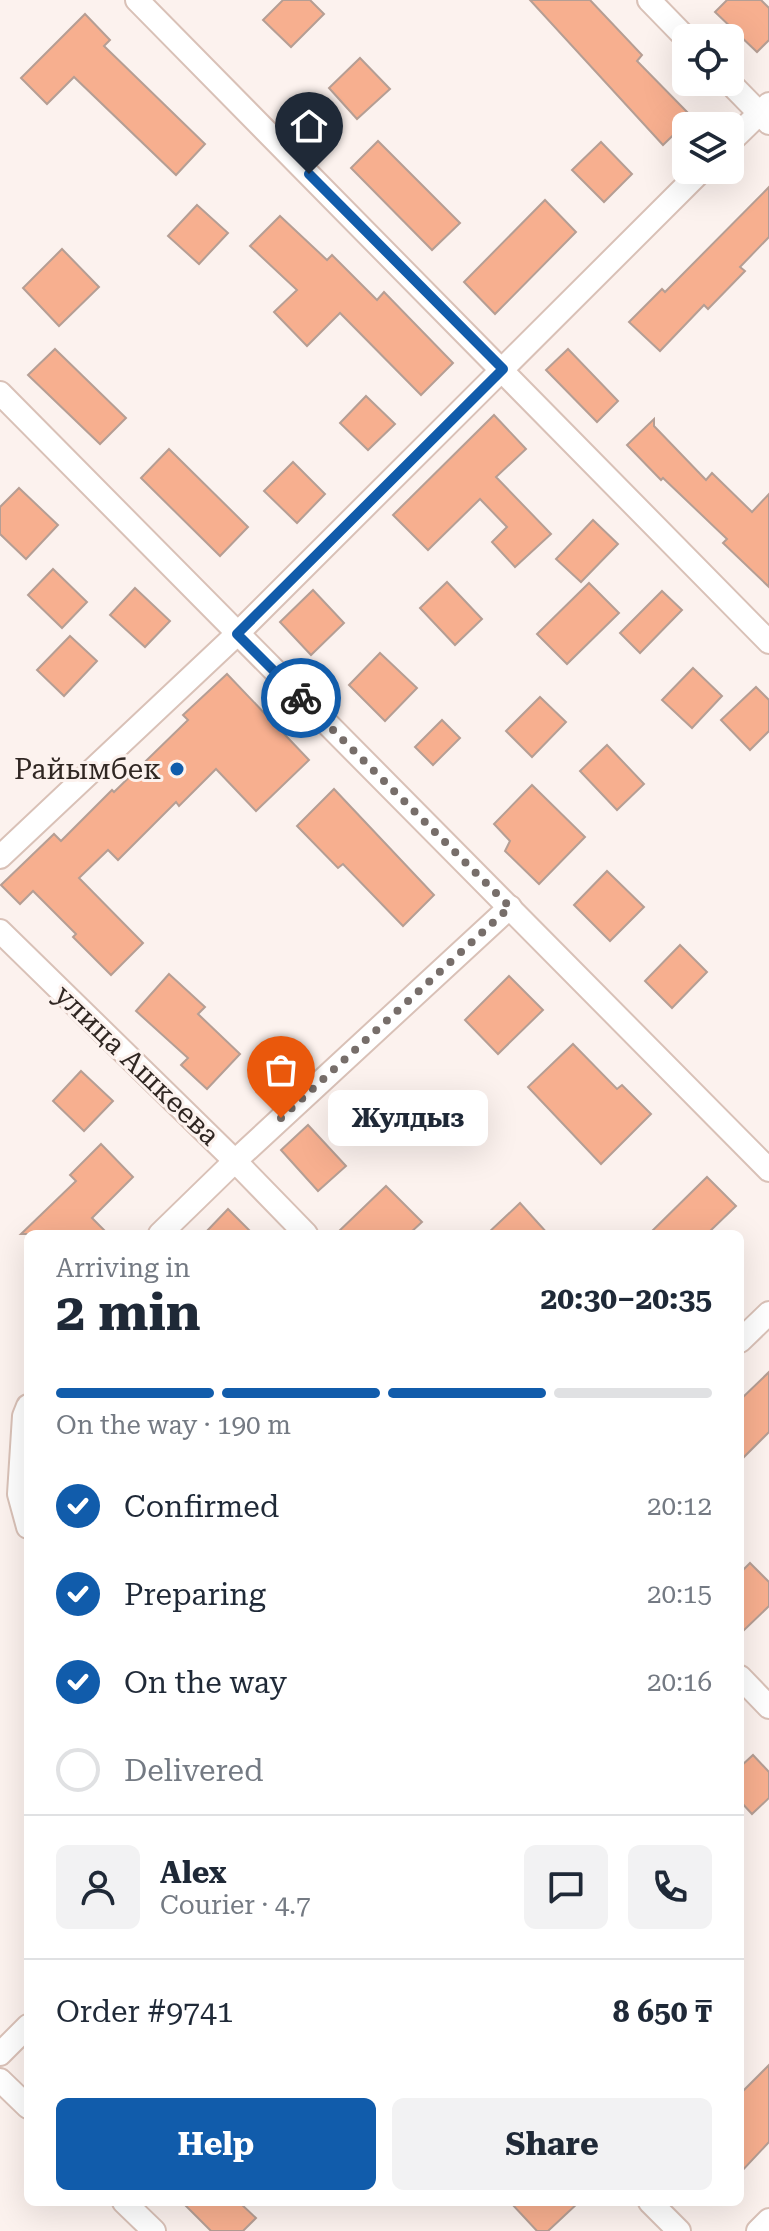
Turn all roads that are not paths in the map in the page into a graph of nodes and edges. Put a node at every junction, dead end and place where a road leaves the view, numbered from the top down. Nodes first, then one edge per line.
1 (137, 0) edge
2 (649, 0) edge
3 (672, 24) edge
4 (744, 95) edge
5 (766, 114) edge
6 (744, 131) edge
7 (688, 184) edge
8 (503, 369) junction
9 (0, 393) edge
10 (237, 634) junction
11 (769, 642) edge
12 (0, 857) edge
13 (510, 907) junction
14 (0, 931) edge
15 (235, 1161) junction
16 (769, 1170) edge
17 (164, 1230) edge
18 (302, 1230) edge
19 (769, 1313) edge
20 (744, 1337) edge
21 (24, 1416) edge
22 (24, 1512) edge
23 (744, 1681) edge
24 (769, 1707) edge
25 (24, 2030) edge
26 (0, 2054) edge
27 (0, 2080) edge
28 (24, 2103) edge
29 (128, 2206) edge
30 (654, 2206) edge
31 (769, 2220) edge
32 (154, 2231) edge
33 (679, 2231) edge
34 (758, 2231) edge

1 - 8 street
2 - 3 street
4 - 5 street
5 - 6 street
7 - 8 street
8 - 10 street
8 - 11 street
9 - 10 street
10 - 12 street
10 - 13 street
13 - 15 street
13 - 16 street
14 - 15 street, улица Ашкеева
15 - 17 street
15 - 18 street, улица Ашкеева
19 - 20 street
21 - 22 street
23 - 24 street
25 - 26 street
27 - 28 street
29 - 32 street
30 - 33 street
31 - 34 street

